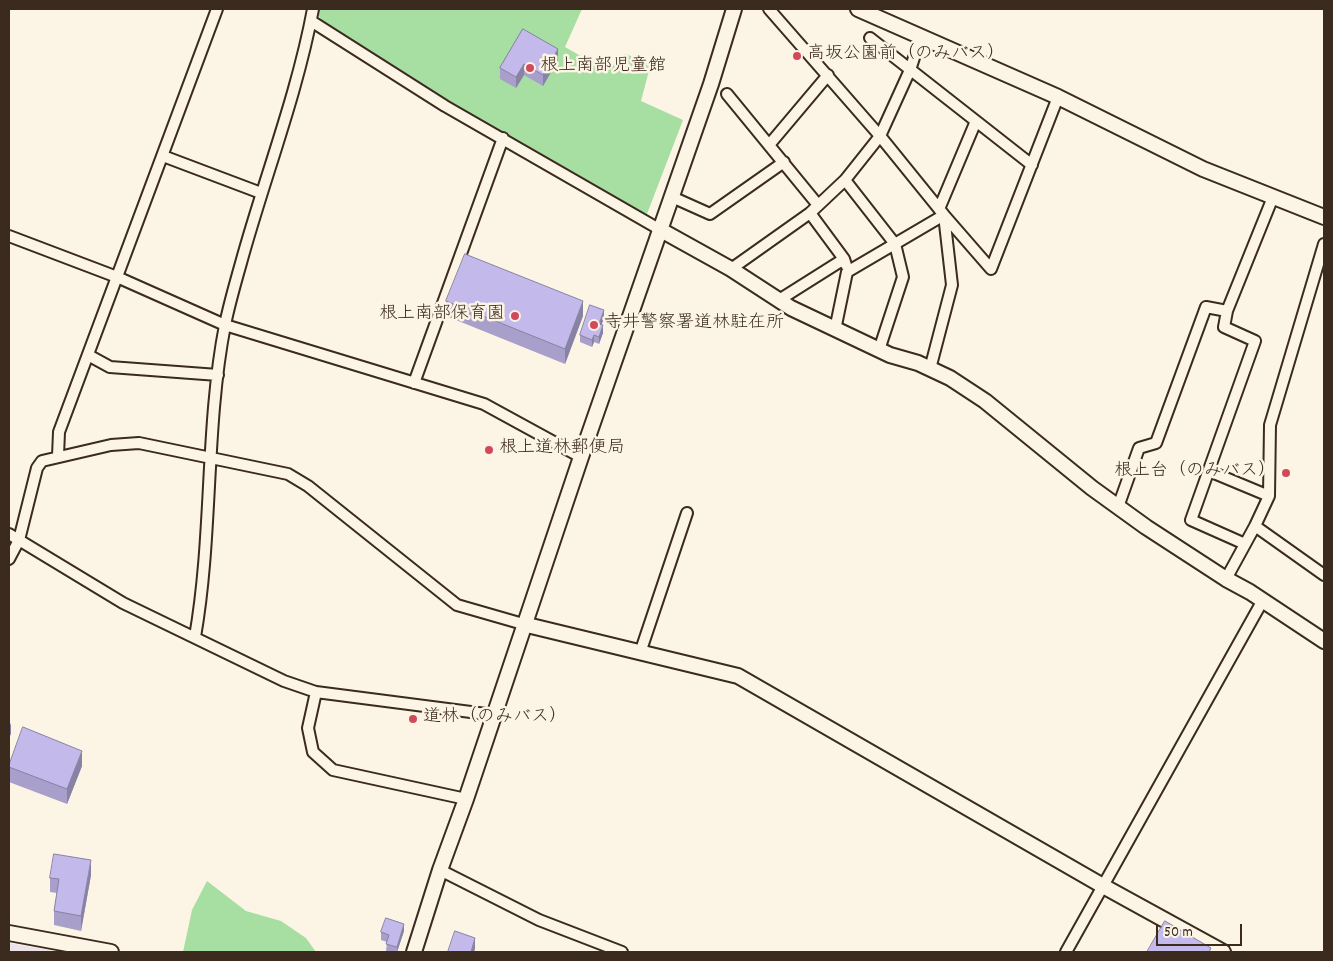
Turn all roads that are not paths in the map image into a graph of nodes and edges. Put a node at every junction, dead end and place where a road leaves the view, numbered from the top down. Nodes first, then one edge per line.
1 (217, 9) edge
2 (313, 9) edge
3 (734, 9) edge
4 (769, 9) edge
5 (858, 9) edge
6 (310, 21) junction
7 (921, 36) junction
8 (870, 38) dead end
9 (910, 70) junction
10 (828, 75) junction
11 (727, 94) dead end
12 (1058, 97) junction
13 (976, 121) junction
14 (880, 136) junction
15 (503, 138) junction
16 (770, 145) junction
17 (163, 156) junction
18 (784, 162) junction
19 (1032, 165) junction
20 (846, 180) junction
21 (261, 193) junction
22 (672, 197) junction
23 (1273, 197) junction
24 (818, 205) junction
25 (942, 212) junction
26 (810, 213) junction
27 (1324, 217) edge
28 (660, 230) junction
29 (9, 236) edge
30 (895, 244) junction
31 (1324, 244) edge
32 (844, 259) junction
33 (731, 269) junction
34 (847, 272) junction
35 (117, 277) junction
36 (779, 300) junction
37 (1227, 311) junction
38 (225, 325) junction
39 (835, 330) junction
40 (879, 350) junction
41 (88, 355) junction
42 (930, 369) junction
43 (218, 375) junction
44 (414, 383) junction
45 (58, 456) junction
46 (211, 457) junction
47 (581, 457) junction
48 (1209, 471) junction
49 (1269, 496) junction
50 (1118, 507) junction
51 (687, 513) dead end
52 (1255, 526) junction
53 (9, 534) edge
54 (19, 540) junction
55 (1245, 544) junction
56 (9, 559) edge
57 (1324, 575) edge
58 (1226, 579) junction
59 (1263, 600) junction
60 (524, 624) junction
61 (195, 637) junction
62 (1324, 642) edge
63 (640, 653) junction
64 (316, 692) junction
65 (494, 715) junction
66 (466, 800) junction
67 (440, 870) junction
68 (1103, 886) junction
69 (9, 933) edge
70 (112, 952) edge
71 (414, 952) edge
72 (622, 952) edge
73 (1066, 952) edge
74 (1224, 952) edge

1 - 17 street
2 - 6 street
3 - 22 street
4 - 10 street
5 - 7 street
6 - 15 street
6 - 21 street
7 - 9 street
7 - 12 street
8 - 9 street
9 - 13 street
9 - 14 street
10 - 14 street
10 - 16 street
11 - 16 street
12 - 19 street
12 - 23 street
13 - 19 street
13 - 25 street
14 - 20 street
14 - 25 street
15 - 28 street
15 - 44 street
16 - 18 street
17 - 21 street
17 - 35 street
18 - 22 street
18 - 24 street
19 - 25 street
20 - 24 street
20 - 30 street
21 - 38 street
22 - 28 street
23 - 27 street
23 - 37 street
24 - 26 street
25 - 30 street
25 - 42 street
26 - 32 street
26 - 33 street
28 - 33 street
28 - 47 street
29 - 35 street
30 - 34 street
30 - 40 street
31 - 49 street
32 - 34 street
32 - 36 street
33 - 36 street
34 - 39 street
35 - 38 street
35 - 41 street
36 - 39 street
37 - 48 street
37 - 50 street
38 - 43 street
38 - 44 street
39 - 40 street
40 - 42 street
41 - 43 street
41 - 45 street
42 - 50 street
43 - 46 street
44 - 47 street
45 - 46 street
45 - 54 street
46 - 60 street
46 - 61 street
47 - 60 street
48 - 49 street
48 - 55 street
49 - 52 street
50 - 58 street
51 - 63 street
52 - 55 street
52 - 57 street
53 - 54 street
54 - 56 street
54 - 61 street
55 - 58 street
58 - 59 street
59 - 62 street
59 - 68 street
60 - 63 street
60 - 65 street
61 - 64 street
63 - 68 street
64 - 65 street
64 - 66 street
65 - 66 street
66 - 67 street
67 - 71 street
67 - 72 street
68 - 73 street
68 - 74 street
69 - 70 street

